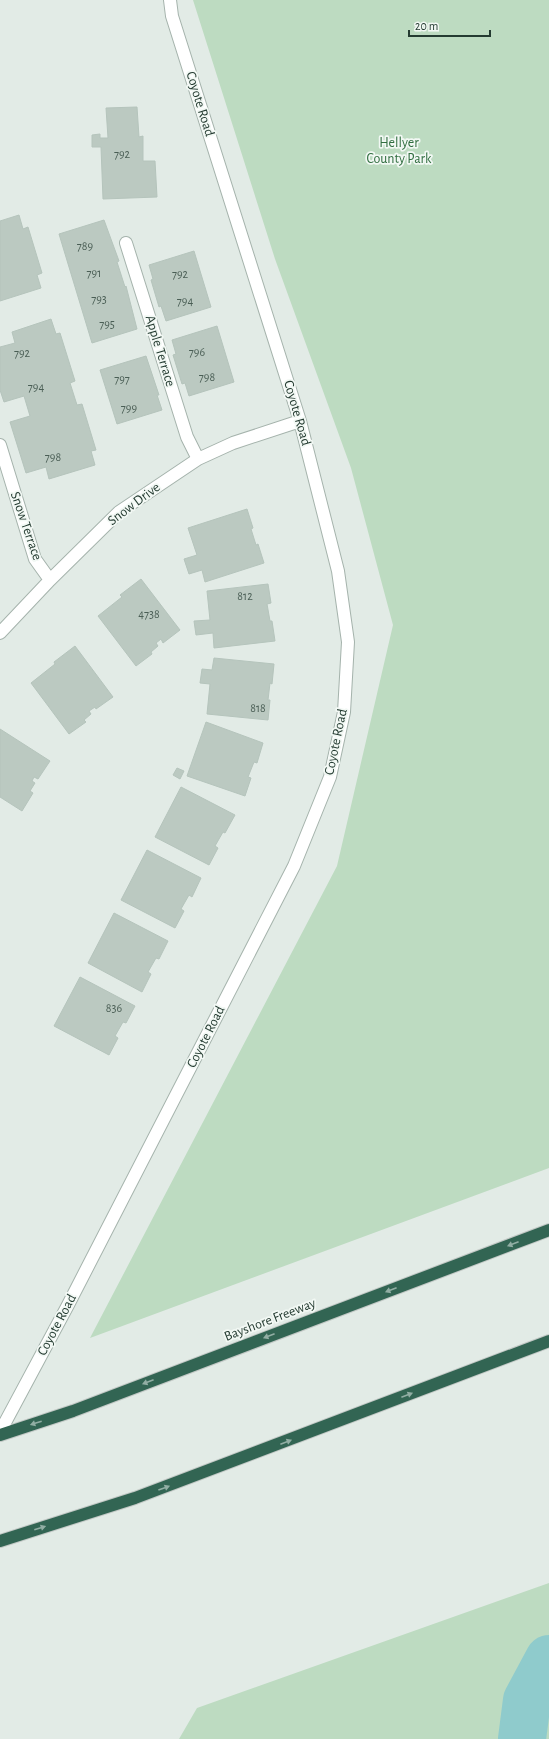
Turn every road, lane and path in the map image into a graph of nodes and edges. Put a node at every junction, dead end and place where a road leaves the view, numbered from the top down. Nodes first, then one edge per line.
1 (170, 0) edge
2 (126, 243) dead end
3 (300, 421) junction
4 (0, 446) edge
5 (198, 459) junction
6 (50, 580) junction
7 (0, 633) edge
8 (549, 1230) edge
9 (549, 1341) edge
10 (0, 1432) edge
11 (0, 1435) edge
12 (2, 1540) edge

1 - 3 street, Coyote Road
2 - 5 street, Apple Terrace
3 - 5 street, Snow Drive
3 - 10 street, Coyote Road
4 - 6 street, Snow Terrace
5 - 6 street, Snow Drive
6 - 7 street, Snow Drive
8 -> 11 highway, Bayshore Freeway
12 -> 9 highway

